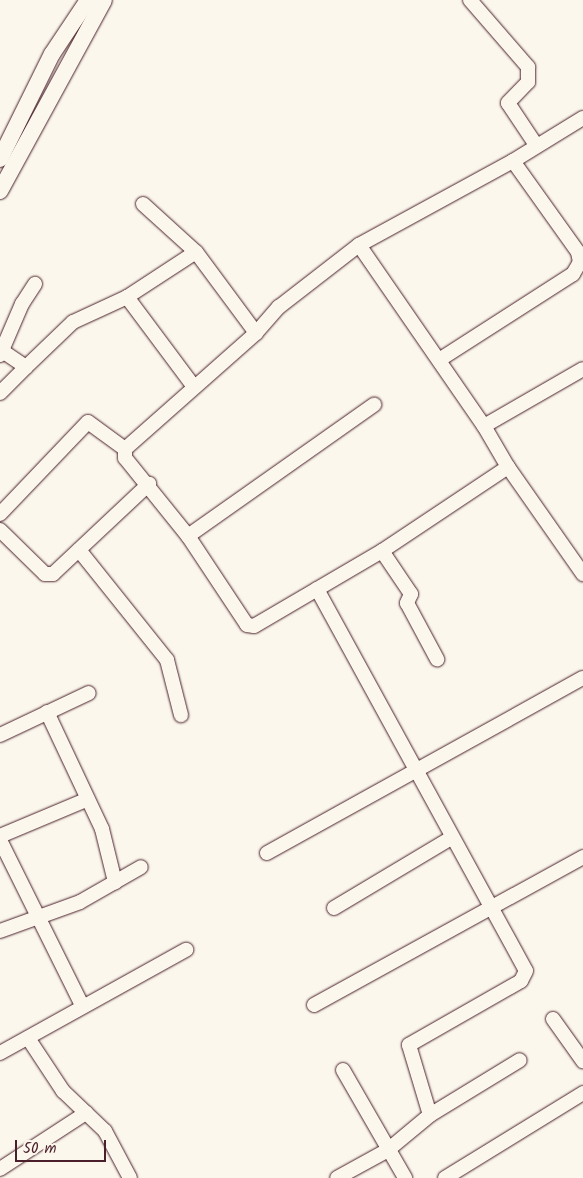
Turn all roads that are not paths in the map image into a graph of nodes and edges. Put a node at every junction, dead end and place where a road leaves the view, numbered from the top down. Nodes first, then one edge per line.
1 (88, 0) edge
2 (104, 0) edge
3 (470, 0) edge
4 (583, 118) edge
5 (536, 145) junction
6 (2, 149) edge
7 (513, 161) junction
8 (0, 191) edge
9 (143, 204) dead end
10 (359, 246) junction
11 (196, 252) junction
12 (35, 284) dead end
13 (127, 296) junction
14 (256, 333) junction
15 (1, 353) edge
16 (439, 360) junction
17 (26, 366) junction
18 (583, 369) edge
19 (194, 386) junction
20 (0, 393) edge
21 (374, 406) dead end
22 (484, 426) junction
23 (125, 449) junction
24 (508, 466) junction
25 (150, 484) junction
26 (0, 514) edge
27 (0, 530) edge
28 (188, 536) junction
29 (79, 550) junction
30 (382, 551) junction
31 (583, 574) edge
32 (317, 589) junction
33 (437, 659) dead end
34 (583, 678) edge
35 (89, 693) dead end
36 (47, 712) junction
37 (181, 715) dead end
38 (0, 735) edge
39 (414, 772) junction
40 (88, 799) junction
41 (0, 838) edge
42 (451, 838) junction
43 (267, 852) dead end
44 (583, 857) edge
45 (141, 867) dead end
46 (116, 882) junction
47 (334, 908) dead end
48 (491, 909) junction
49 (38, 919) junction
50 (0, 931) edge
51 (186, 950) dead end
52 (314, 1005) dead end
53 (82, 1008) junction
54 (553, 1019) dead end
55 (28, 1038) junction
56 (0, 1053) edge
57 (520, 1060) dead end
58 (583, 1061) edge
59 (343, 1070) dead end
60 (583, 1093) edge
61 (86, 1113) junction
62 (430, 1115) junction
63 (388, 1150) junction
64 (0, 1169) edge
65 (130, 1178) edge
66 (336, 1178) edge
67 (405, 1178) edge
68 (445, 1178) edge

1 - 6 street
2 - 8 street
3 - 5 street
4 - 5 street
5 - 7 street
7 - 10 street
7 - 16 street
9 - 11 street
10 - 14 street
10 - 16 street
11 - 13 street
11 - 14 street
12 - 15 street
13 - 17 street
13 - 19 street
14 - 19 street
15 - 17 street
16 - 22 street
17 - 20 street
18 - 22 street
19 - 23 street
21 - 28 street
22 - 24 street
23 - 25 street
23 - 26 street
24 - 30 street
24 - 31 street
25 - 28 street
25 - 29 street
27 - 29 street
28 - 32 street
29 - 37 street
30 - 32 street
30 - 33 street
32 - 39 street
34 - 39 street
35 - 36 street
36 - 38 street
36 - 40 street
39 - 42 street
39 - 43 street
40 - 41 street
40 - 46 street
41 - 49 street
42 - 47 street
42 - 48 street
44 - 48 street
45 - 46 street
46 - 49 street
48 - 52 street
48 - 62 street
49 - 50 street
49 - 53 street
51 - 53 street
53 - 55 street
54 - 58 street
55 - 56 street
55 - 61 street
57 - 62 street
59 - 63 street
60 - 68 street
61 - 64 street
61 - 65 street
62 - 63 street
63 - 66 street
63 - 67 street

